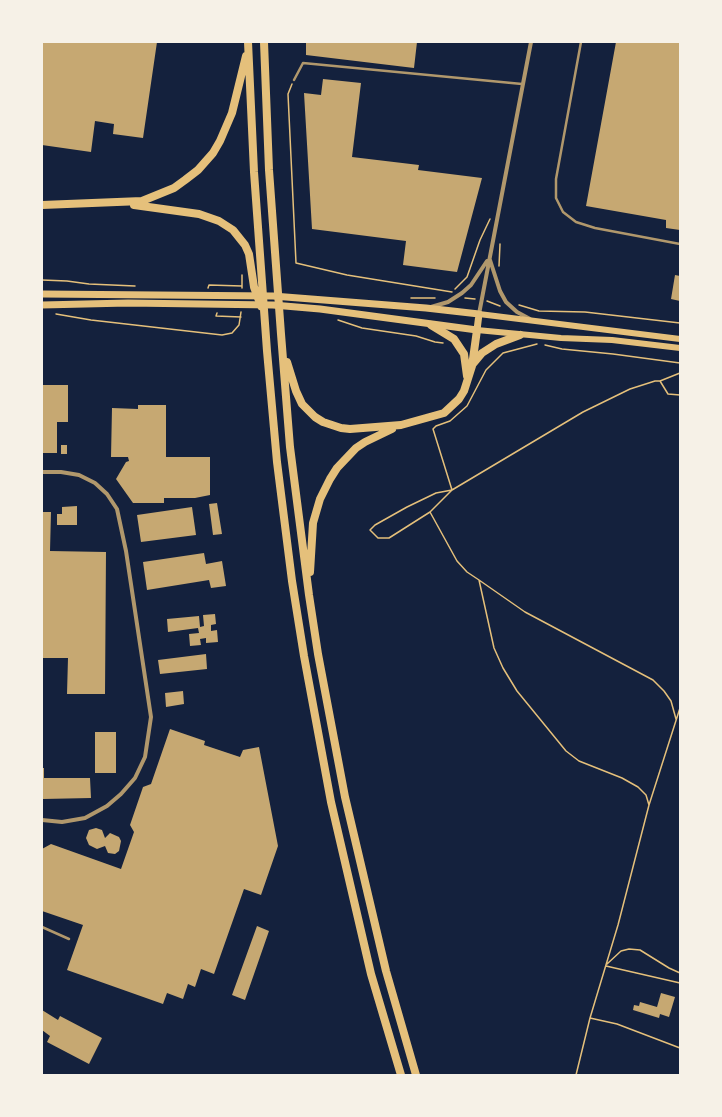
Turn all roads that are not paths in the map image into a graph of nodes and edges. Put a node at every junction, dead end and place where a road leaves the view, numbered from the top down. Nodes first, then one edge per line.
1 (264, 42) edge
2 (531, 42) edge
3 (581, 42) edge
4 (248, 45) edge
5 (294, 80) road end
6 (522, 84) junction
7 (115, 203) junction
8 (42, 205) edge
9 (680, 244) edge
10 (489, 257) junction
11 (42, 294) edge
12 (42, 305) edge
13 (426, 308) junction
14 (479, 314) junction
15 (264, 315) junction
16 (535, 321) junction
17 (431, 324) junction
18 (476, 330) junction
19 (281, 334) junction
20 (520, 335) junction
21 (680, 339) edge
22 (680, 348) edge
23 (472, 366) junction
24 (468, 379) junction
25 (401, 425) junction
26 (42, 472) edge
27 (309, 596) junction
28 (42, 820) edge
29 (42, 927) edge
30 (69, 939) dead end
31 (401, 1075) edge
32 (416, 1075) edge

1 - 19 highway
2 - 6 street
3 - 9 lane
4 - 7 highway
4 - 15 highway
5 - 6 lane
6 - 10 street
7 - 8 highway
7 - 15 highway
10 - 13 street
10 - 14 street
10 - 16 street
11 - 13 main road
12 - 17 main road
13 - 14 main road
14 - 16 main road
14 - 18 main road
15 - 31 highway
16 - 21 main road
17 - 18 main road
17 - 24 highway
18 - 20 main road
18 - 23 highway
19 - 25 highway
19 - 27 highway
20 - 22 main road
20 - 23 highway
23 - 24 highway
24 - 25 highway
25 - 27 highway
26 - 28 street
27 - 32 highway
29 - 30 lane

